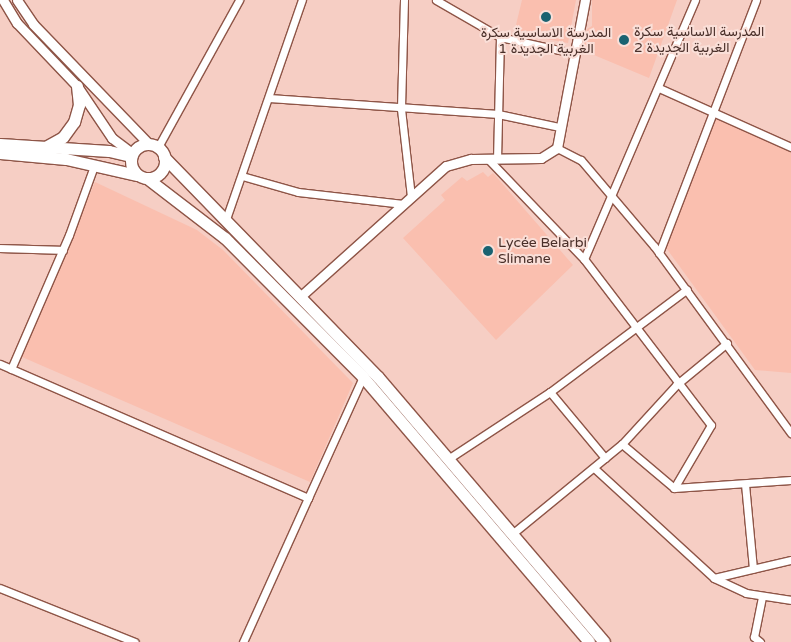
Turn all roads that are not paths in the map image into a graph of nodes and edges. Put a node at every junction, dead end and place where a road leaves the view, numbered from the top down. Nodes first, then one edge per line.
1 (3, 0) edge
2 (17, 0) edge
3 (239, 0) edge
4 (302, 0) edge
5 (404, 0) edge
6 (436, 0) edge
7 (584, 0) edge
8 (695, 0) edge
9 (756, 0) edge
10 (500, 37) junction
11 (574, 53) junction
12 (77, 86) junction
13 (660, 88) junction
14 (269, 98) junction
15 (402, 106) junction
16 (498, 114) junction
17 (712, 114) junction
18 (559, 127) junction
19 (0, 144) edge
20 (153, 145) junction
21 (47, 146) junction
22 (791, 147) edge
23 (557, 148) junction
24 (0, 153) edge
25 (131, 155) junction
26 (164, 157) junction
27 (492, 159) junction
28 (94, 166) junction
29 (242, 176) junction
30 (143, 177) junction
31 (411, 197) junction
32 (612, 198) junction
33 (403, 204) junction
34 (226, 219) junction
35 (0, 248) edge
36 (63, 250) junction
37 (660, 253) junction
38 (584, 259) junction
39 (687, 289) junction
40 (302, 295) junction
41 (637, 328) junction
42 (727, 344) junction
43 (0, 364) edge
44 (11, 369) junction
45 (363, 377) junction
46 (676, 384) junction
47 (550, 392) junction
48 (791, 434) edge
49 (622, 444) junction
50 (605, 458) junction
51 (448, 459) junction
52 (594, 468) junction
53 (791, 480) edge
54 (745, 484) junction
55 (674, 488) junction
56 (308, 498) junction
57 (512, 534) junction
58 (791, 560) edge
59 (753, 569) junction
60 (714, 578) junction
61 (0, 588) edge
62 (762, 597) junction
63 (791, 600) edge
64 (135, 642) edge
65 (243, 642) edge
66 (588, 642) edge
67 (604, 642) edge
68 (760, 642) edge

1 - 12 street
2 - 20 street
3 - 20 street
4 - 14 street
5 - 15 street
6 - 10 street
7 - 11 street
8 - 13 street
9 - 17 street
10 - 11 street
10 - 16 street
11 - 18 street
12 - 21 main road
12 - 25 street
13 - 17 street
13 - 32 street
14 - 15 street
14 - 29 street
15 - 16 street
15 - 31 street
16 - 18 street
16 - 27 street
17 - 22 street
17 - 37 street
18 - 23 street
19 - 21 main road
20 - 25 main road
20 - 26 main road
21 - 25 main road
23 - 27 street
23 - 32 street
24 - 28 main road
25 - 30 main road
26 - 30 main road
26 - 34 main road
27 - 31 street
27 - 38 street
28 - 30 main road
28 - 36 street
29 - 33 street
29 - 34 street
30 - 45 main road
31 - 33 street
32 - 37 street
32 - 38 street
33 - 40 street
34 - 40 main road
35 - 36 street
36 - 44 street
37 - 39 street
38 - 41 street
39 - 41 street
39 - 42 street
40 - 51 main road
41 - 46 street
41 - 47 street
42 - 46 street
42 - 48 street
43 - 44 street
44 - 56 street
45 - 56 street
45 - 66 main road
46 - 49 street
46 - 55 street
47 - 50 street
47 - 51 street
49 - 50 street
49 - 55 street
50 - 52 street
51 - 57 main road
52 - 57 street
52 - 60 street
53 - 54 street
54 - 55 street
54 - 59 street
56 - 65 street
57 - 67 main road
58 - 59 street
59 - 60 street
60 - 62 street
61 - 64 street
62 - 63 street
62 - 68 street

